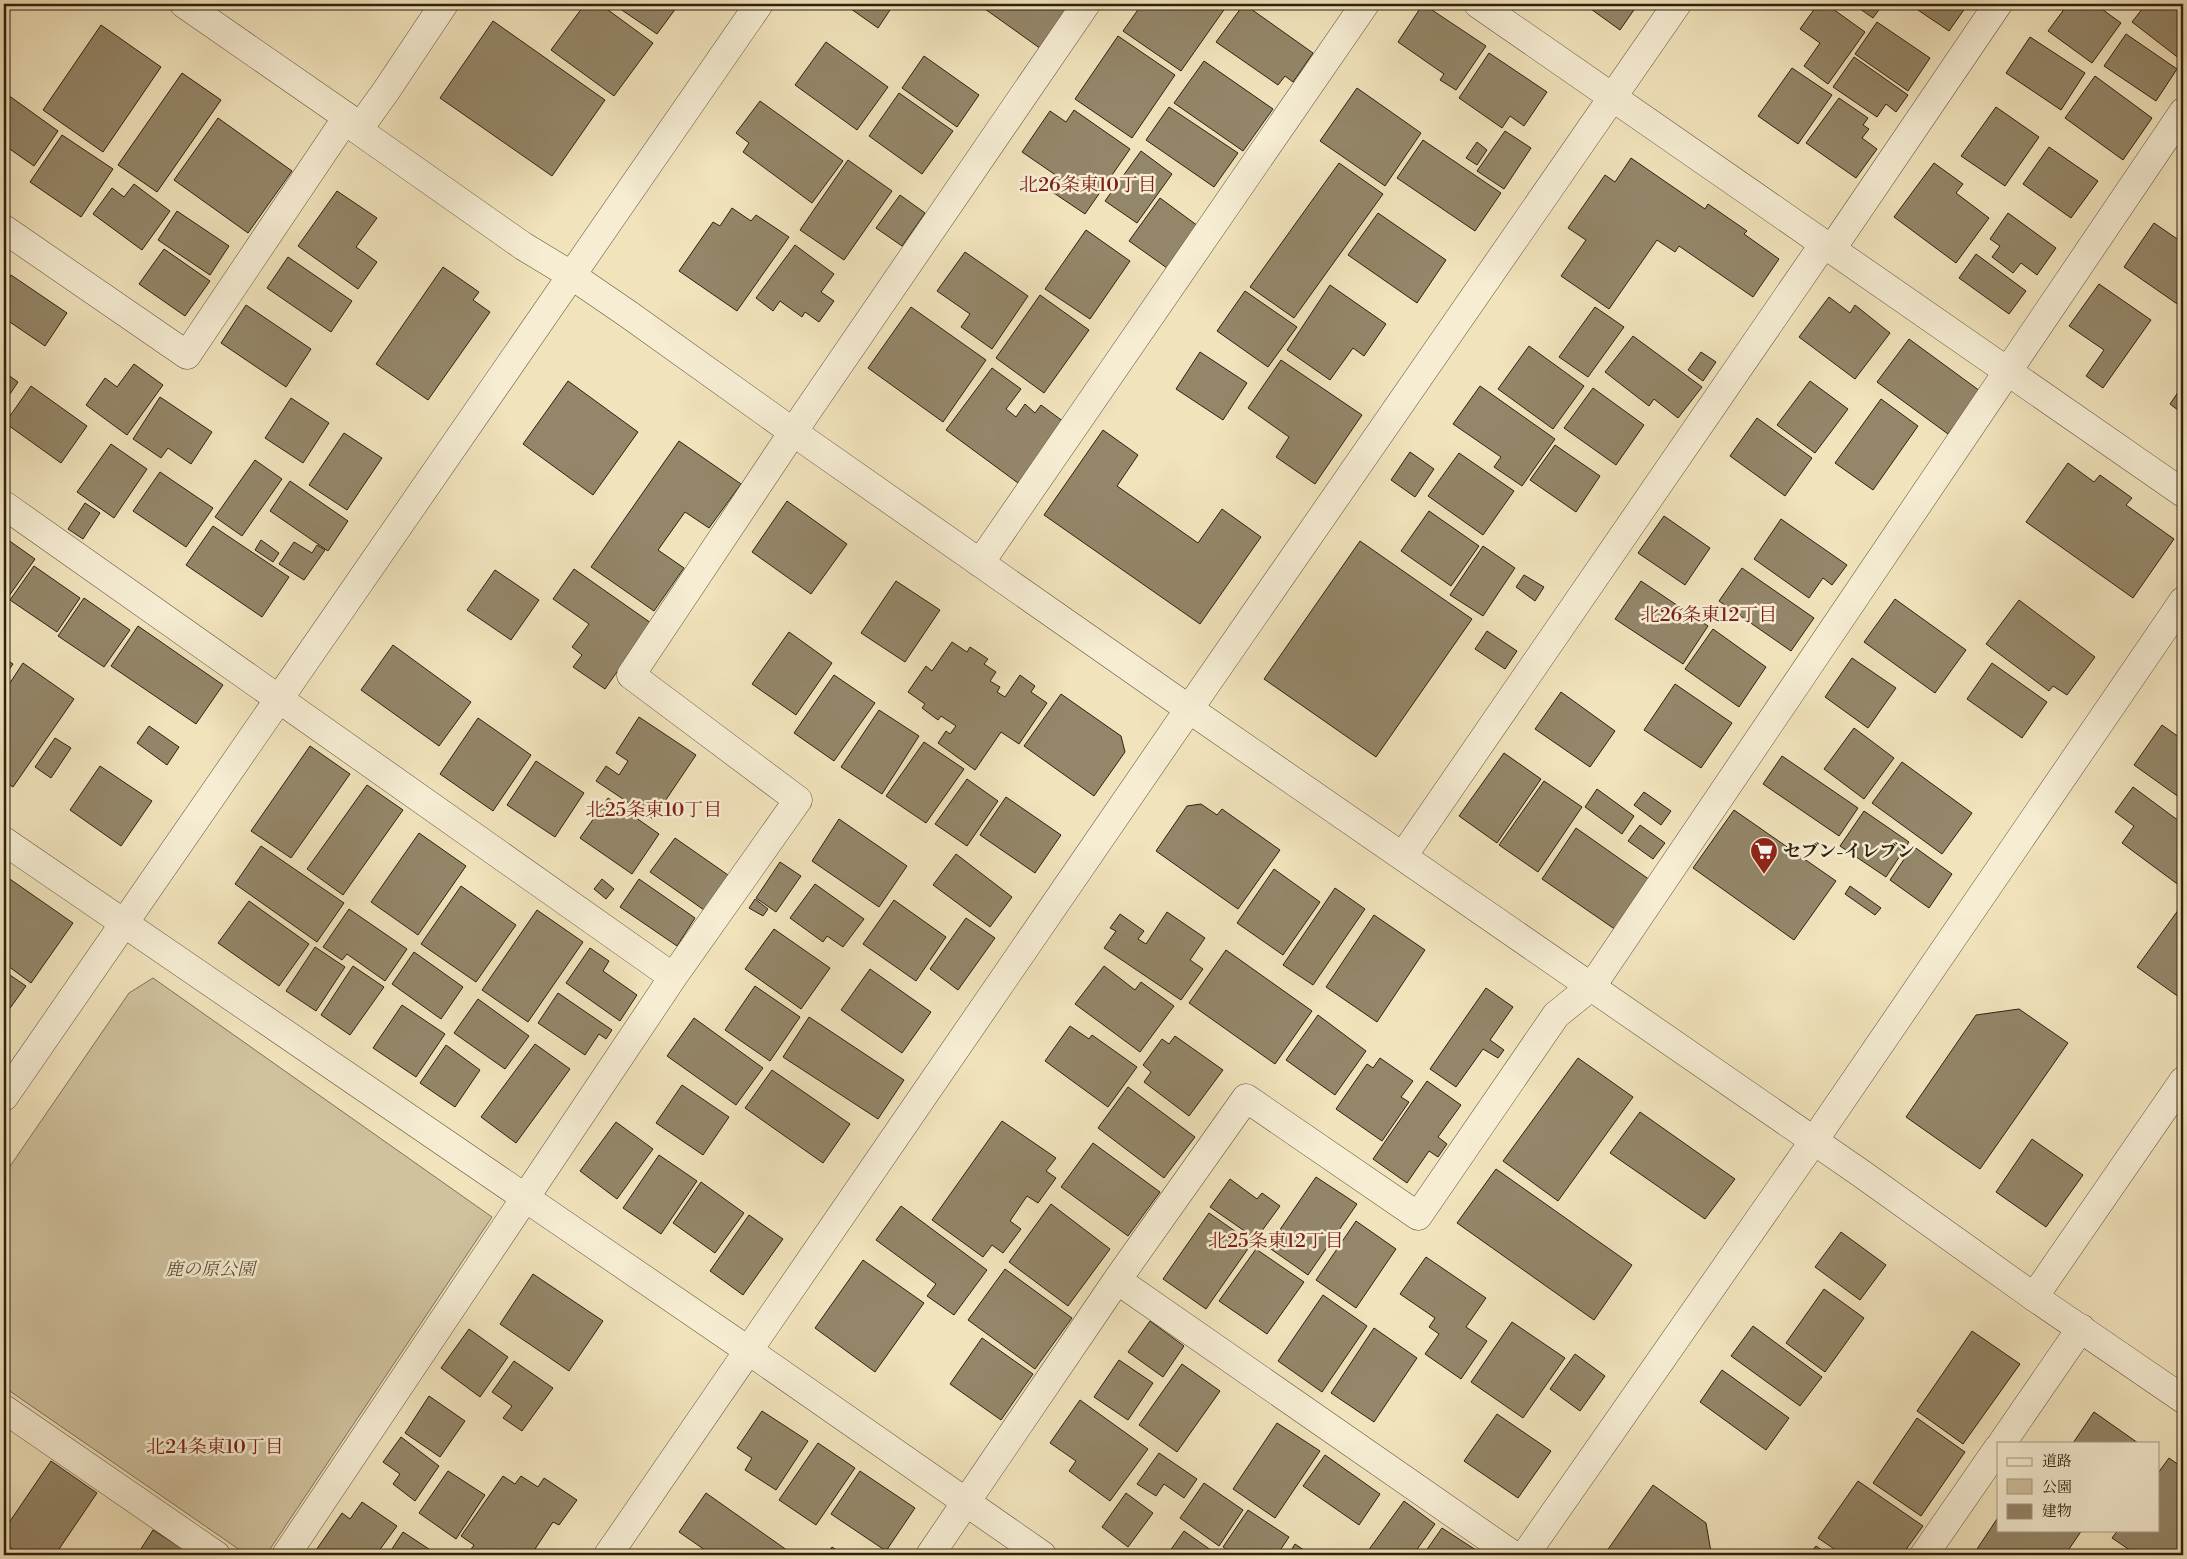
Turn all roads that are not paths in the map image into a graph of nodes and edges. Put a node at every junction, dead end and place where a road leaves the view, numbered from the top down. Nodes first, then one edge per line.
1 (184, 4) edge
2 (444, 4) edge
3 (759, 4) edge
4 (1086, 4) edge
5 (1365, 4) edge
6 (1478, 4) edge
7 (1677, 4) edge
8 (1998, 4) edge
9 (1612, 98) junction
10 (2183, 112) edge
11 (352, 124) junction
12 (4, 230) edge
13 (1827, 247) junction
14 (571, 275) junction
15 (2008, 373) junction
16 (793, 432) junction
17 (2183, 493) edge
18 (4, 505) edge
19 (980, 563) junction
20 (2183, 601) edge
21 (279, 699) junction
22 (1189, 709) junction
23 (4, 841) edge
24 (1403, 856) junction
25 (124, 924) junction
26 (673, 977) junction
27 (1592, 986) junction
28 (2183, 1081) edge
29 (4, 1097) edge
30 (1813, 1142) junction
31 (525, 1199) junction
32 (1117, 1280) junction
33 (2034, 1297) junction
34 (2081, 1328) junction
35 (749, 1351) junction
36 (2183, 1399) edge
37 (4, 1409) edge
38 (2003, 1442) edge
39 (1997, 1449) edge
40 (966, 1503) junction
41 (216, 1555) edge
42 (286, 1555) edge
43 (608, 1555) edge
44 (930, 1555) edge
45 (1042, 1555) edge
46 (1513, 1555) edge
47 (1525, 1555) edge
48 (1924, 1555) edge

1 - 11 street
2 - 11 street
3 - 14 street
4 - 16 street
5 - 19 street
6 - 9 street
7 - 9 street
8 - 13 street
9 - 13 street
9 - 22 street
10 - 15 street
11 - 12 street
11 - 14 street
13 - 15 street
13 - 24 street
14 - 16 street
14 - 21 street
15 - 17 street
15 - 27 street
16 - 19 street
16 - 26 street
18 - 21 street
19 - 22 street
20 - 30 street
21 - 25 street
21 - 26 street
22 - 24 street
22 - 35 street
23 - 25 street
24 - 27 street
25 - 29 street
25 - 31 street
26 - 31 street
27 - 30 street
27 - 32 street
28 - 33 street
30 - 33 street
30 - 47 street
31 - 35 street
31 - 42 street
32 - 40 street
32 - 46 street
33 - 34 street
34 - 36 street
34 - 38 street
35 - 40 street
35 - 43 street
37 - 41 street
39 - 48 street
40 - 44 street
40 - 45 street

